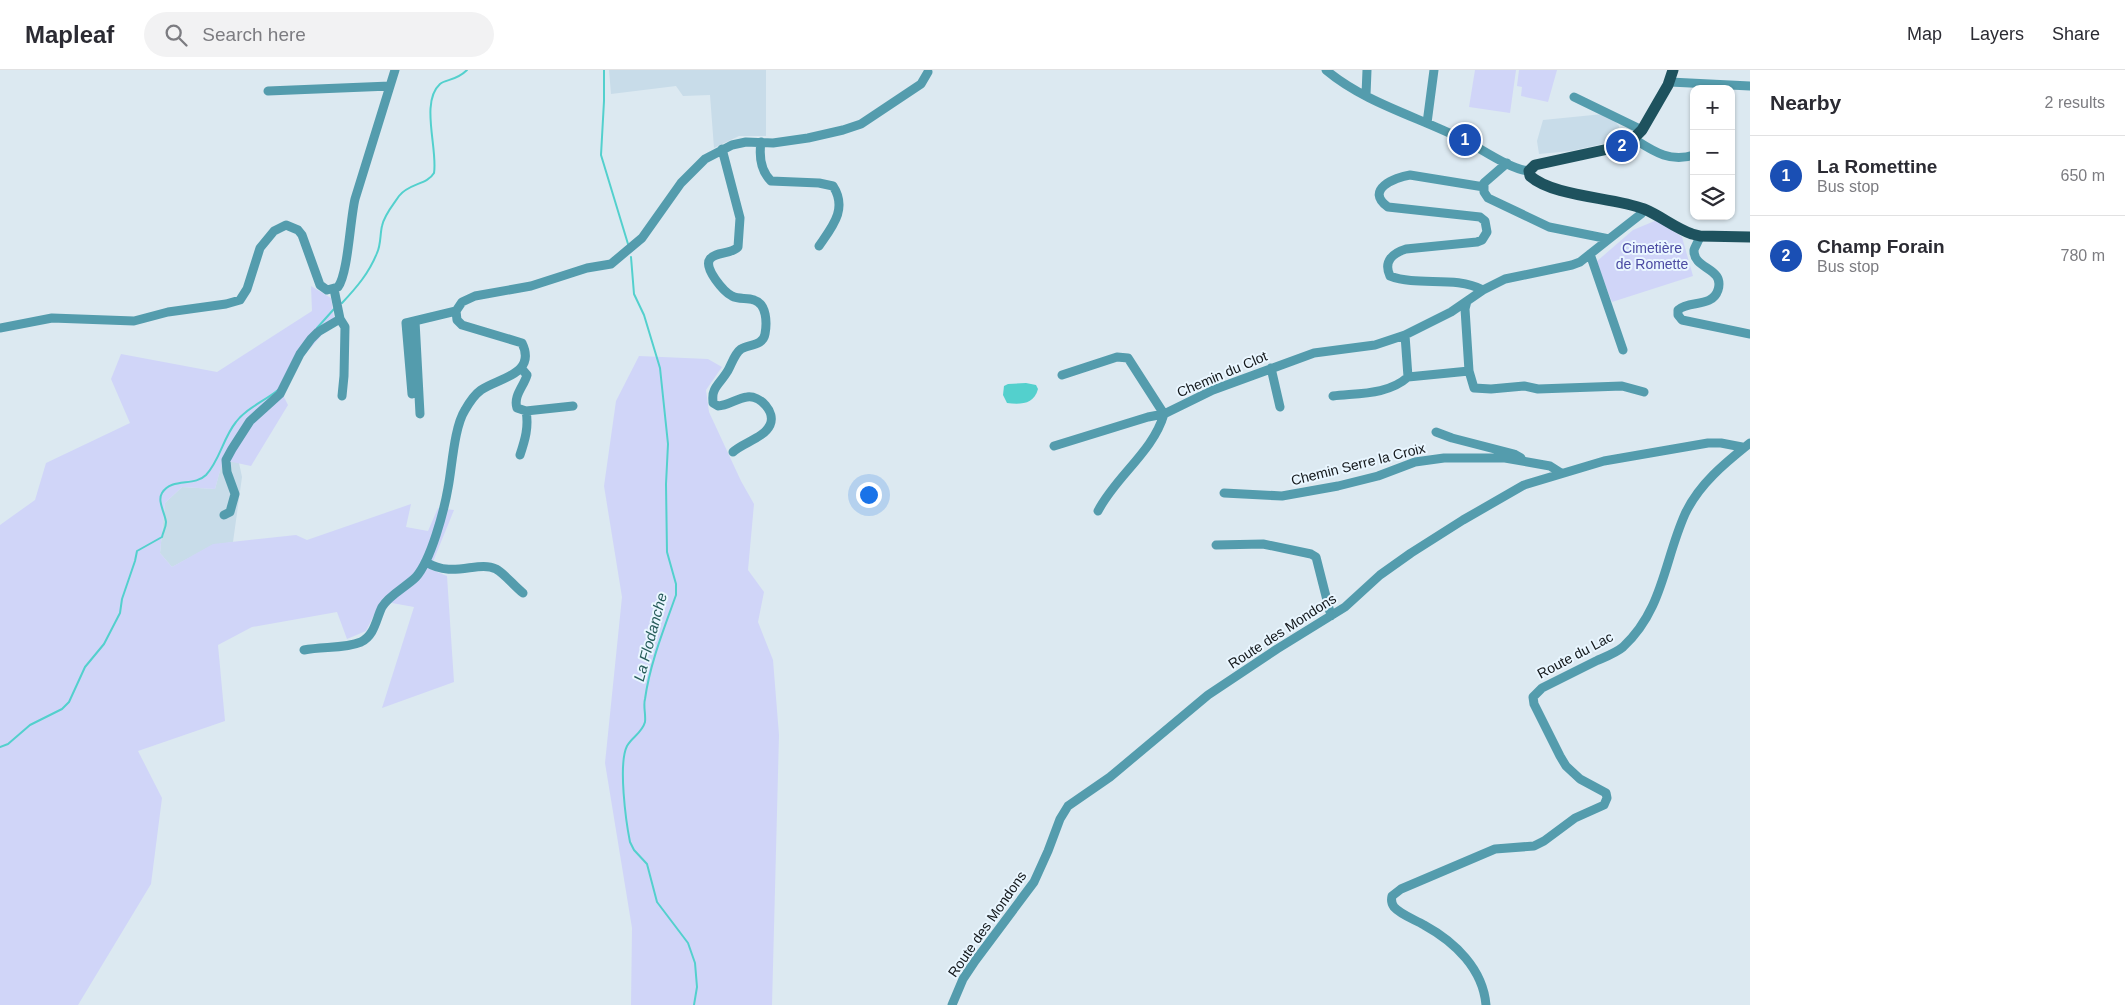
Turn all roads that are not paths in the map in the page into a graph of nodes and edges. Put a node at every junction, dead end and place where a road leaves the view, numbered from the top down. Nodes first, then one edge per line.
1 (394, 70) edge
2 (1326, 70) edge
3 (1367, 70) edge
4 (1434, 70) edge
5 (1673, 70) edge
6 (928, 71) edge
7 (1670, 82) junction
8 (390, 86) junction
9 (1750, 86) edge
10 (268, 91) dead end
11 (1366, 95) junction
12 (1574, 97) dead end
13 (1427, 123) junction
14 (1642, 130) junction
15 (1634, 139) junction
16 (760, 142) junction
17 (722, 149) junction
18 (1690, 156) edge
19 (1507, 163) junction
20 (1530, 171) junction
21 (1484, 188) junction
22 (1644, 210) junction
23 (1700, 236) junction
24 (1750, 237) edge
25 (1608, 239) junction
26 (818, 246) dead end
27 (1590, 254) junction
28 (334, 290) junction
29 (1483, 290) junction
30 (1467, 301) junction
31 (456, 311) junction
32 (340, 320) junction
33 (415, 321) junction
34 (0, 328) edge
35 (1750, 334) edge
36 (1405, 336) junction
37 (1623, 350) dead end
38 (521, 368) junction
39 (1271, 368) junction
40 (1469, 371) junction
41 (1062, 375) dead end
42 (1408, 377) junction
43 (1644, 392) dead end
44 (412, 394) dead end
45 (342, 396) dead end
46 (1333, 396) dead end
47 (573, 406) dead end
48 (1280, 407) dead end
49 (526, 411) junction
50 (420, 414) dead end
51 (1164, 414) junction
52 (1436, 432) dead end
53 (1746, 445) edge
54 (1054, 446) dead end
55 (733, 452) dead end
56 (520, 455) dead end
57 (1528, 462) junction
58 (1561, 473) junction
59 (1224, 493) dead end
60 (1098, 510) dead end
61 (224, 515) dead end
62 (1216, 545) dead end
63 (426, 562) junction
64 (523, 593) dead end
65 (1331, 616) junction
66 (304, 650) dead end
67 (952, 1005) edge
68 (1486, 1005) edge

1 - 8 street
2 - 11 street
3 - 11 street
4 - 13 street
5 - 7 main road
6 - 16 street
7 - 9 street
7 - 14 main road
8 - 10 street
8 - 28 street
11 - 13 street
12 - 14 street
13 - 19 street
14 - 15 main road
15 - 18 street
15 - 20 main road
16 - 17 street
16 - 26 street
17 - 31 street
17 - 55 street
19 - 20 street
19 - 21 street
20 - 22 main road
21 - 25 street
21 - 29 street
22 - 23 main road
22 - 25 street, Chemin du Clot
23 - 24 main road
23 - 35 street
25 - 27 street, Chemin du Clot
27 - 29 street, Chemin du Clot
27 - 37 street
28 - 32 street
28 - 34 street
29 - 30 street, Chemin du Clot
30 - 36 street, Chemin du Clot
30 - 40 street
31 - 33 street
31 - 38 street
32 - 45 street
32 - 61 street
33 - 44 street
33 - 50 street
36 - 39 street, Chemin du Clot
36 - 42 street
38 - 49 street
38 - 63 street
39 - 48 street
39 - 51 street, Chemin du Clot
40 - 42 street
40 - 43 street
41 - 51 street
42 - 46 street
47 - 49 street
49 - 56 street
51 - 54 street, Chemin du Clot
51 - 60 street
52 - 57 street, Chemin Serre la Croix
53 - 58 street, Route des Mondons
53 - 68 street, Route du Lac
57 - 58 street, Chemin Serre la Croix
57 - 59 street, Chemin Serre la Croix
58 - 65 street, Route des Mondons
62 - 65 street
63 - 64 street
63 - 66 street
65 - 67 street, Route des Mondons

